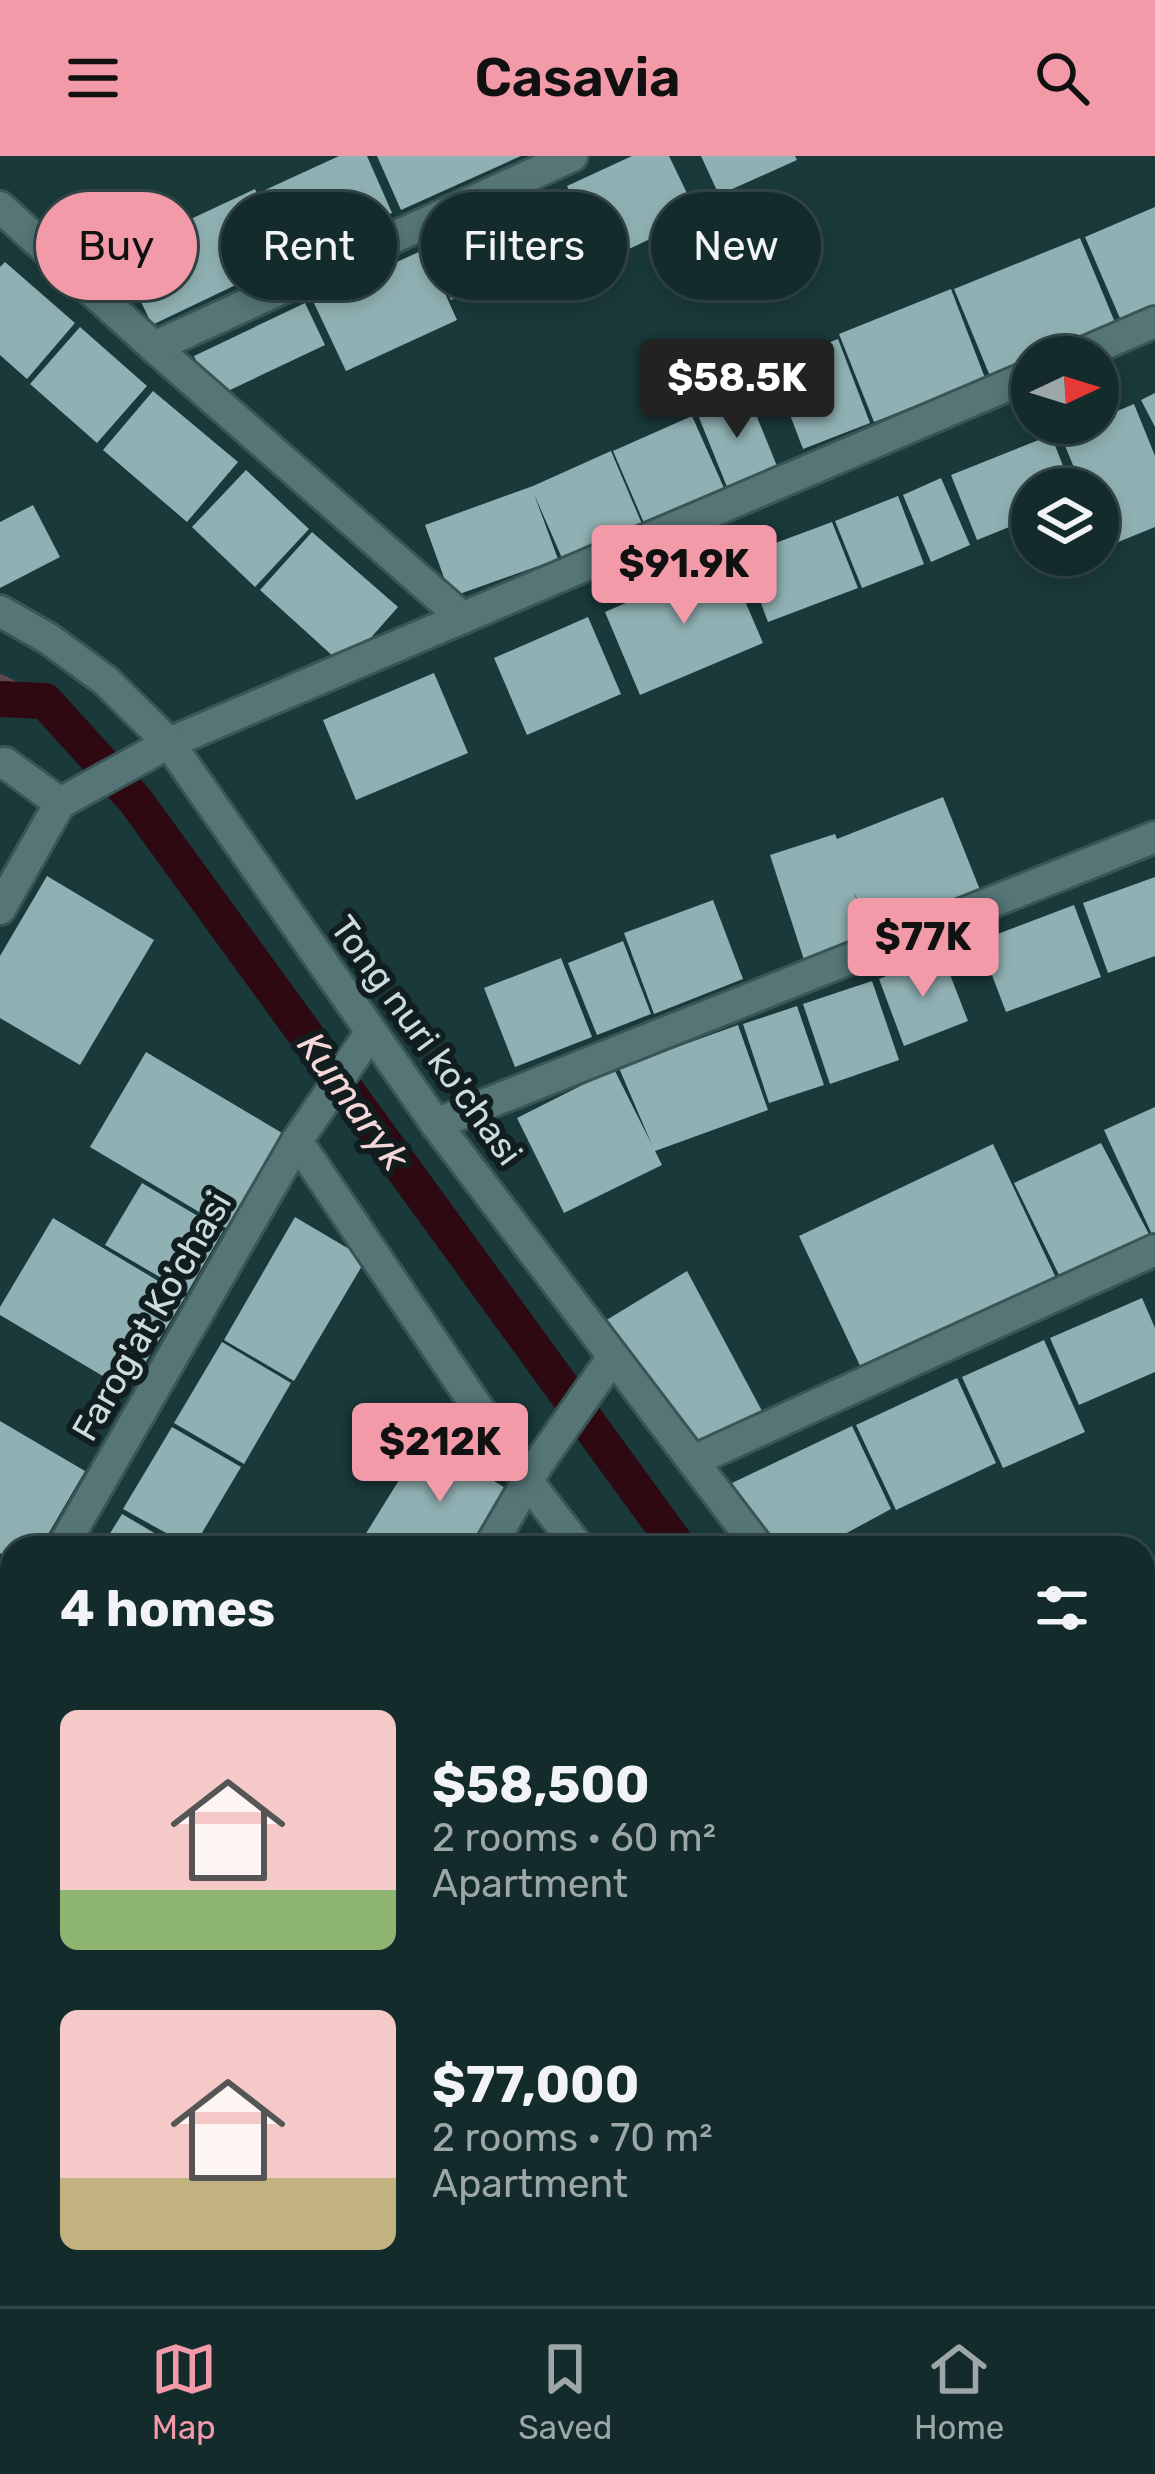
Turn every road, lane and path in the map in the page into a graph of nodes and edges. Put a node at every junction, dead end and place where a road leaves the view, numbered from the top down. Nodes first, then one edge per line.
1 (572, 156) edge
2 (0, 206) edge
3 (1155, 322) edge
4 (1119, 338) edge
5 (154, 347) junction
6 (1011, 384) edge
7 (0, 611) edge
8 (463, 618) junction
9 (157, 751) junction
10 (0, 764) edge
11 (60, 803) junction
12 (1155, 837) edge
13 (0, 909) edge
14 (371, 1032) junction
15 (436, 1124) junction
16 (304, 1133) junction
17 (1155, 1250) edge
18 (614, 1357) junction
19 (693, 1461) junction
20 (533, 1473) junction
21 (69, 1536) edge
22 (497, 1536) edge
23 (572, 1536) edge
24 (750, 1536) edge

1 - 5 street
2 - 5 street
3 - 4 street
5 - 8 street
6 - 8 street
7 - 9 street, Tong nuri ko'chasi
8 - 9 street
9 - 11 street
9 - 14 street, Tong nuri ko'chasi
10 - 11 street
11 - 13 street
12 - 15 street
14 - 15 street, Tong nuri ko'chasi
14 - 16 street, Farog'at Ko'chasi
15 - 18 street, Tong nuri ko'chasi
16 - 20 street
16 - 21 street, Farog'at Ko'chasi
17 - 19 street
18 - 19 street, Tong nuri ko'chasi
18 - 20 street
19 - 24 street, Tong nuri ko'chasi
20 - 22 street
20 - 23 street

